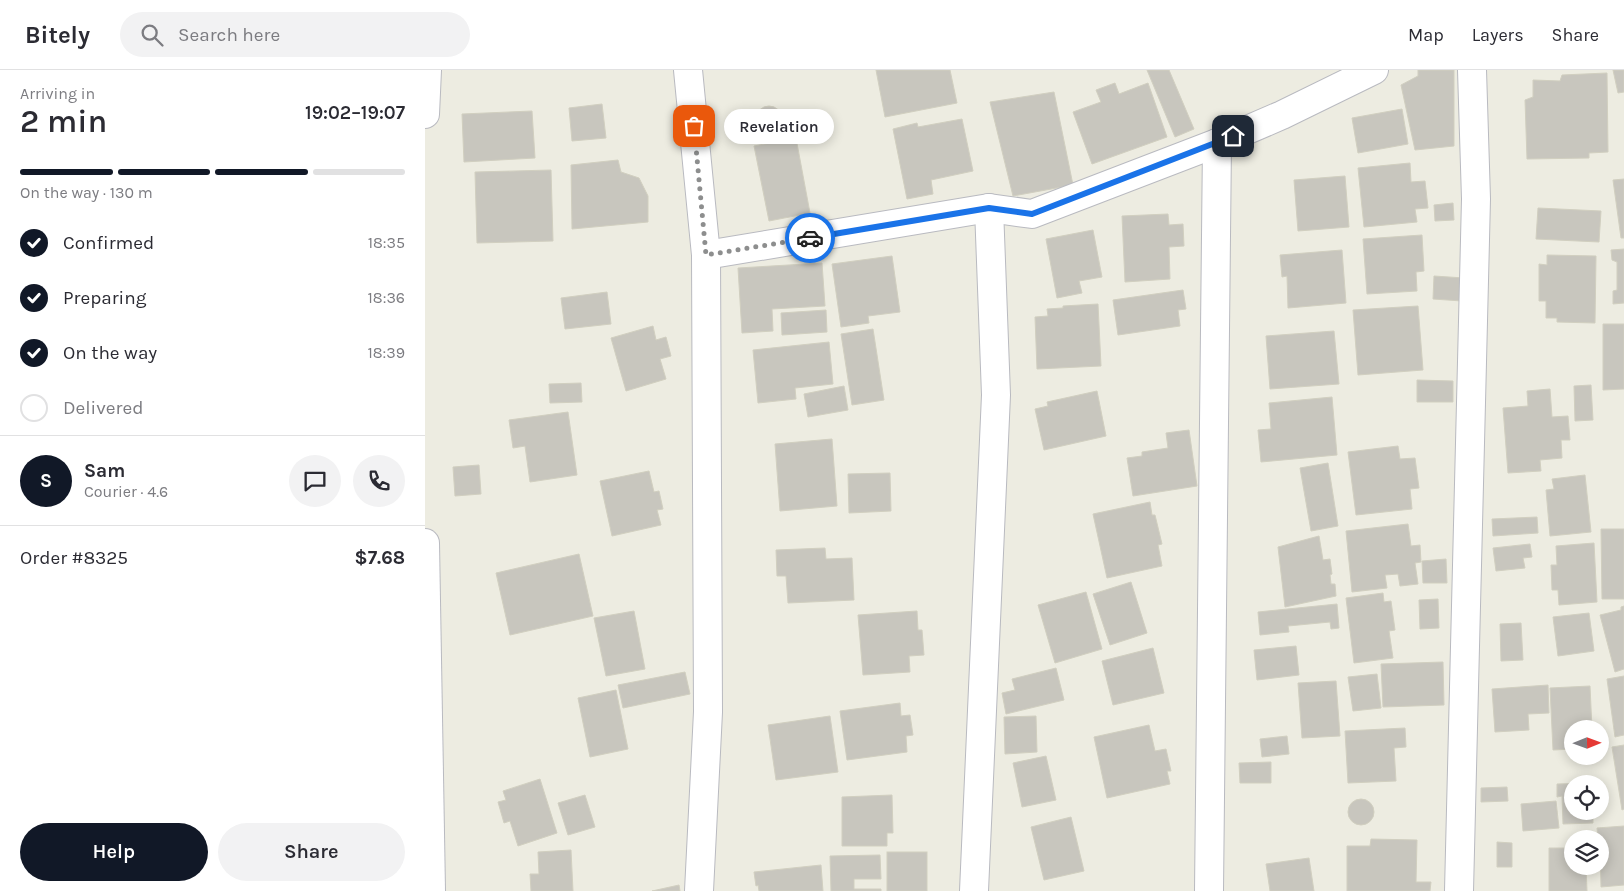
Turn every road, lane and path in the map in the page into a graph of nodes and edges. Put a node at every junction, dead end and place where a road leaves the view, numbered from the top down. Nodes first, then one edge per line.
1 (427, 70) edge
2 (688, 70) edge
3 (1374, 70) edge
4 (1472, 70) edge
5 (425, 114) edge
6 (1217, 143) junction
7 (989, 208) junction
8 (706, 255) junction
9 (425, 544) edge
10 (425, 550) edge
11 (431, 891) edge
12 (699, 891) edge
13 (974, 891) edge
14 (1209, 891) edge
15 (1459, 891) edge

1 - 5 street
2 - 8 street
3 - 6 street
4 - 15 street
6 - 7 street
6 - 14 street
7 - 8 street
7 - 13 street
8 - 12 street
9 - 10 street
10 - 11 street

